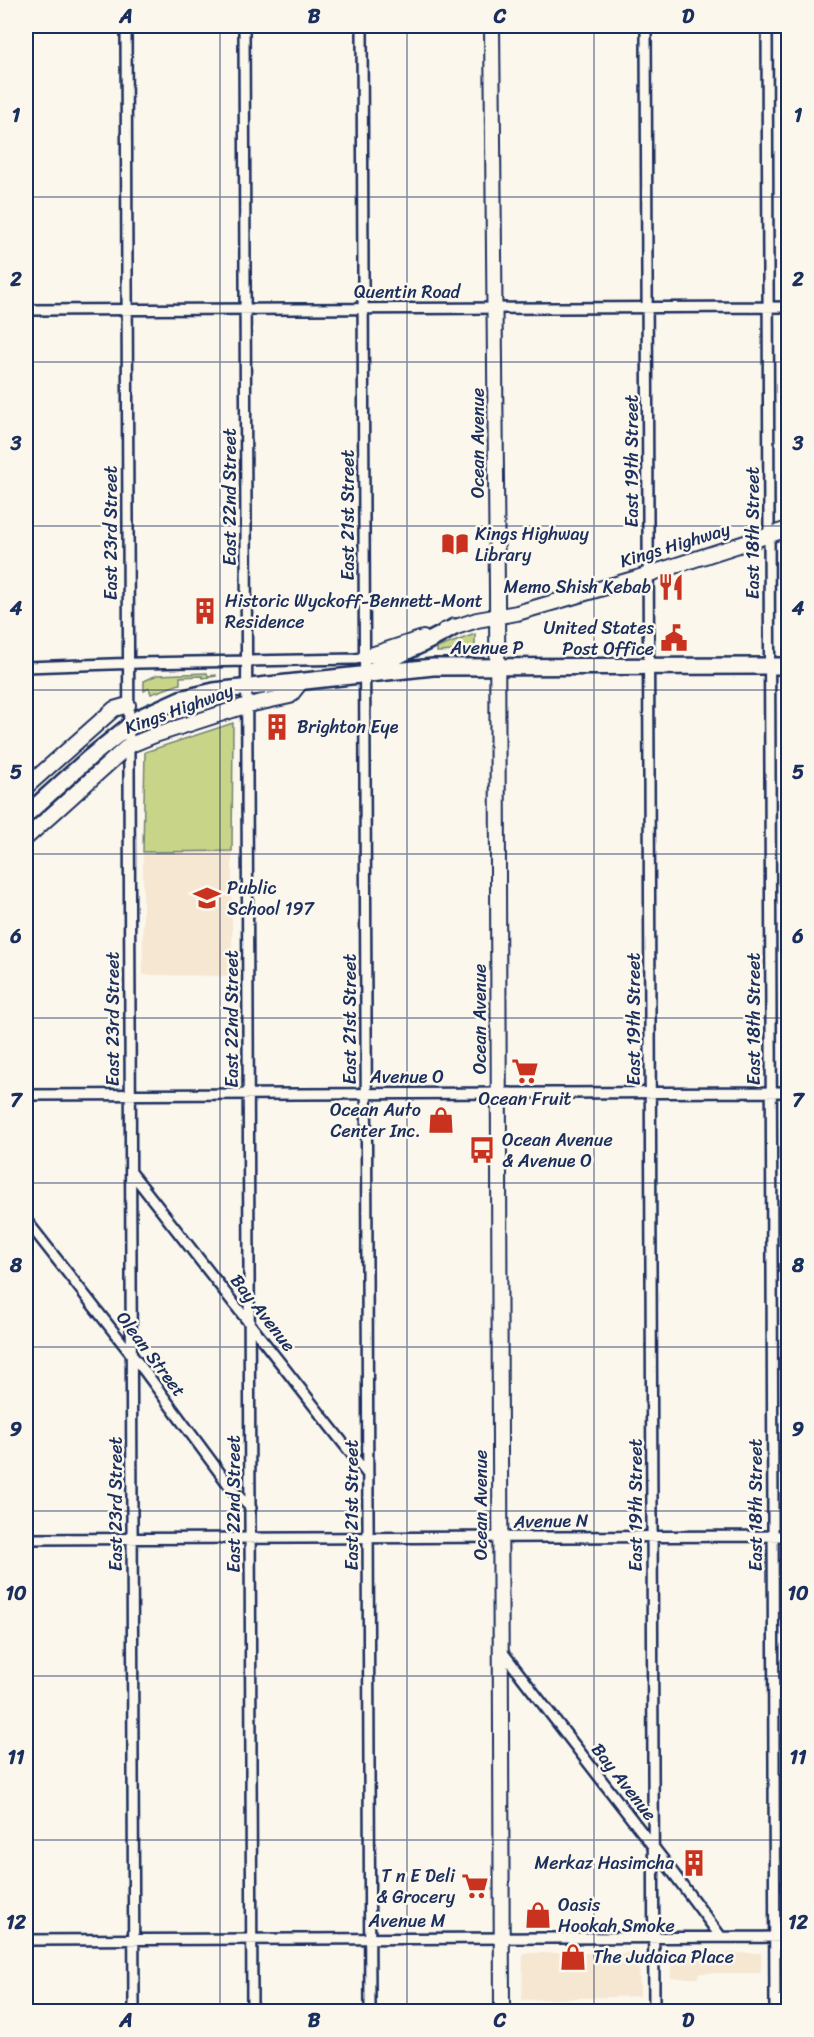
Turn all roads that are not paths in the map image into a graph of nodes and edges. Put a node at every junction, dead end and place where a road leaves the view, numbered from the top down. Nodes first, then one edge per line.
1 (126, 26) edge
2 (244, 26) edge
3 (362, 26) edge
4 (492, 26) edge
5 (646, 26) edge
6 (767, 26) edge
7 (768, 307) junction
8 (789, 307) edge
9 (495, 308) junction
10 (648, 308) junction
11 (245, 309) junction
12 (364, 309) junction
13 (26, 310) edge
14 (127, 310) junction
15 (789, 529) edge
16 (769, 537) junction
17 (649, 574) junction
18 (496, 616) junction
19 (454, 627) junction
20 (365, 657) junction
21 (247, 660) junction
22 (128, 663) junction
23 (770, 666) junction
24 (789, 666) edge
25 (26, 667) edge
26 (649, 667) junction
27 (496, 668) junction
28 (365, 676) junction
29 (301, 682) junction
30 (248, 688) junction
31 (128, 705) junction
32 (248, 705) junction
33 (128, 726) junction
34 (128, 746) junction
35 (26, 788) edge
36 (26, 815) edge
37 (26, 838) edge
38 (771, 1092) junction
39 (789, 1092) edge
40 (498, 1093) junction
41 (651, 1093) junction
42 (130, 1094) junction
43 (248, 1094) junction
44 (366, 1094) junction
45 (26, 1095) edge
46 (131, 1172) junction
47 (26, 1220) edge
48 (250, 1324) junction
49 (132, 1355) junction
50 (368, 1475) junction
51 (251, 1508) junction
52 (653, 1536) junction
53 (773, 1536) junction
54 (789, 1536) edge
55 (368, 1537) junction
56 (250, 1538) junction
57 (500, 1538) junction
58 (26, 1539) edge
59 (132, 1539) junction
60 (500, 1648) junction
61 (654, 1847) junction
62 (501, 1937) junction
63 (654, 1937) junction
64 (721, 1937) junction
65 (774, 1937) junction
66 (789, 1937) edge
67 (369, 1938) junction
68 (133, 1939) junction
69 (252, 1939) junction
70 (26, 1940) edge
71 (789, 1998) edge
72 (775, 2007) edge
73 (134, 2012) edge
74 (252, 2012) edge
75 (370, 2012) edge
76 (502, 2012) edge
77 (654, 2012) edge
78 (782, 2012) edge

1 - 14 street, East 23rd Street
2 - 11 street, East 22nd Street
3 - 12 street, East 21st Street
4 - 9 main road, Ocean Avenue
5 - 10 street, East 19th Street
6 - 7 street, East 18th Street
7 - 8 street, Quentin Road
7 - 10 street, Quentin Road
7 - 16 street, East 18th Street
9 - 10 street, Quentin Road
9 - 12 street, Quentin Road
9 - 18 main road, Ocean Avenue
10 - 17 street, East 19th Street
11 - 12 street, Quentin Road
11 - 14 street, Quentin Road
11 - 21 street, East 22nd Street
12 - 20 street, East 21st Street
13 - 14 street, Quentin Road
14 - 22 street, East 23rd Street
15 - 16 main road, Kings Highway
16 - 17 main road, Kings Highway
16 - 23 street, East 18th Street
17 - 18 main road, Kings Highway
17 - 26 street, East 19th Street
18 - 19 main road, Kings Highway
18 - 27 main road, Ocean Avenue
19 - 20 main road, Kings Highway
19 - 28 main road
20 - 21 street
20 - 28 street, East 21st Street
21 - 22 street
21 - 30 street, East 22nd Street
22 - 25 street
22 - 31 street, East 23rd Street
23 - 24 main road, Avenue P
23 - 26 main road, Avenue P
23 - 38 street, East 18th Street
26 - 27 main road, Avenue P
26 - 41 street, East 19th Street
27 - 28 main road, Avenue P
27 - 40 main road, Ocean Avenue
28 - 29 main road, Kings Highway
28 - 44 street, East 21st Street
29 - 30 main road, Kings Highway
29 - 32 main road, Kings Highway
30 - 32 street, East 22nd Street
30 - 33 main road, Kings Highway
31 - 33 street, East 23rd Street
31 - 35 main road, Kings Highway
32 - 34 main road, Kings Highway
32 - 43 street, East 22nd Street
33 - 34 street, East 23rd Street
33 - 36 main road, Kings Highway
34 - 37 main road, Kings Highway
34 - 42 street, East 23rd Street
38 - 39 street, Avenue O
38 - 41 street, Avenue O
38 - 53 street, East 18th Street
40 - 41 street, Avenue O
40 - 44 street, Avenue O
40 - 57 main road, Ocean Avenue
41 - 52 street, East 19th Street
42 - 43 street, Avenue O
42 - 45 street, Avenue O
42 - 46 street, East 23rd Street
43 - 44 street, Avenue O
43 - 48 street, East 22nd Street
44 - 50 street, East 21st Street
46 - 48 street, Bay Avenue
46 - 49 street, East 23rd Street
47 - 49 street, Olean Street
48 - 50 street, Bay Avenue
48 - 51 street, East 22nd Street
49 - 51 street, Olean Street
49 - 59 street, East 23rd Street
50 - 55 street, East 21st Street
51 - 56 street, East 22nd Street
52 - 53 street, Avenue N
52 - 57 street, Avenue N
52 - 61 street, East 19th Street
53 - 54 street, Avenue N
53 - 65 street, East 18th Street
55 - 56 street, Avenue N
55 - 57 street, Avenue N
55 - 67 street, East 21st Street
56 - 59 street, Avenue N
56 - 69 street, East 22nd Street
57 - 60 main road, Ocean Avenue
58 - 59 street, Avenue N
59 - 68 street, East 23rd Street
60 - 61 street, Bay Avenue
60 - 62 main road, Ocean Avenue
61 - 63 street, East 19th Street
61 - 64 street, Bay Avenue
62 - 63 street, Avenue M
62 - 67 street, Avenue M
62 - 76 main road, Ocean Avenue
63 - 64 street, Avenue M
63 - 77 street, East 19th Street
64 - 65 street, Avenue M
65 - 66 street, Avenue M
65 - 72 street, East 18th Street
67 - 69 street, Avenue M
67 - 75 street, East 21st Street
68 - 69 street, Avenue M
68 - 70 street, Avenue M
68 - 73 street, East 23rd Street
69 - 74 street, East 22nd Street
71 - 72 street
72 - 78 street

